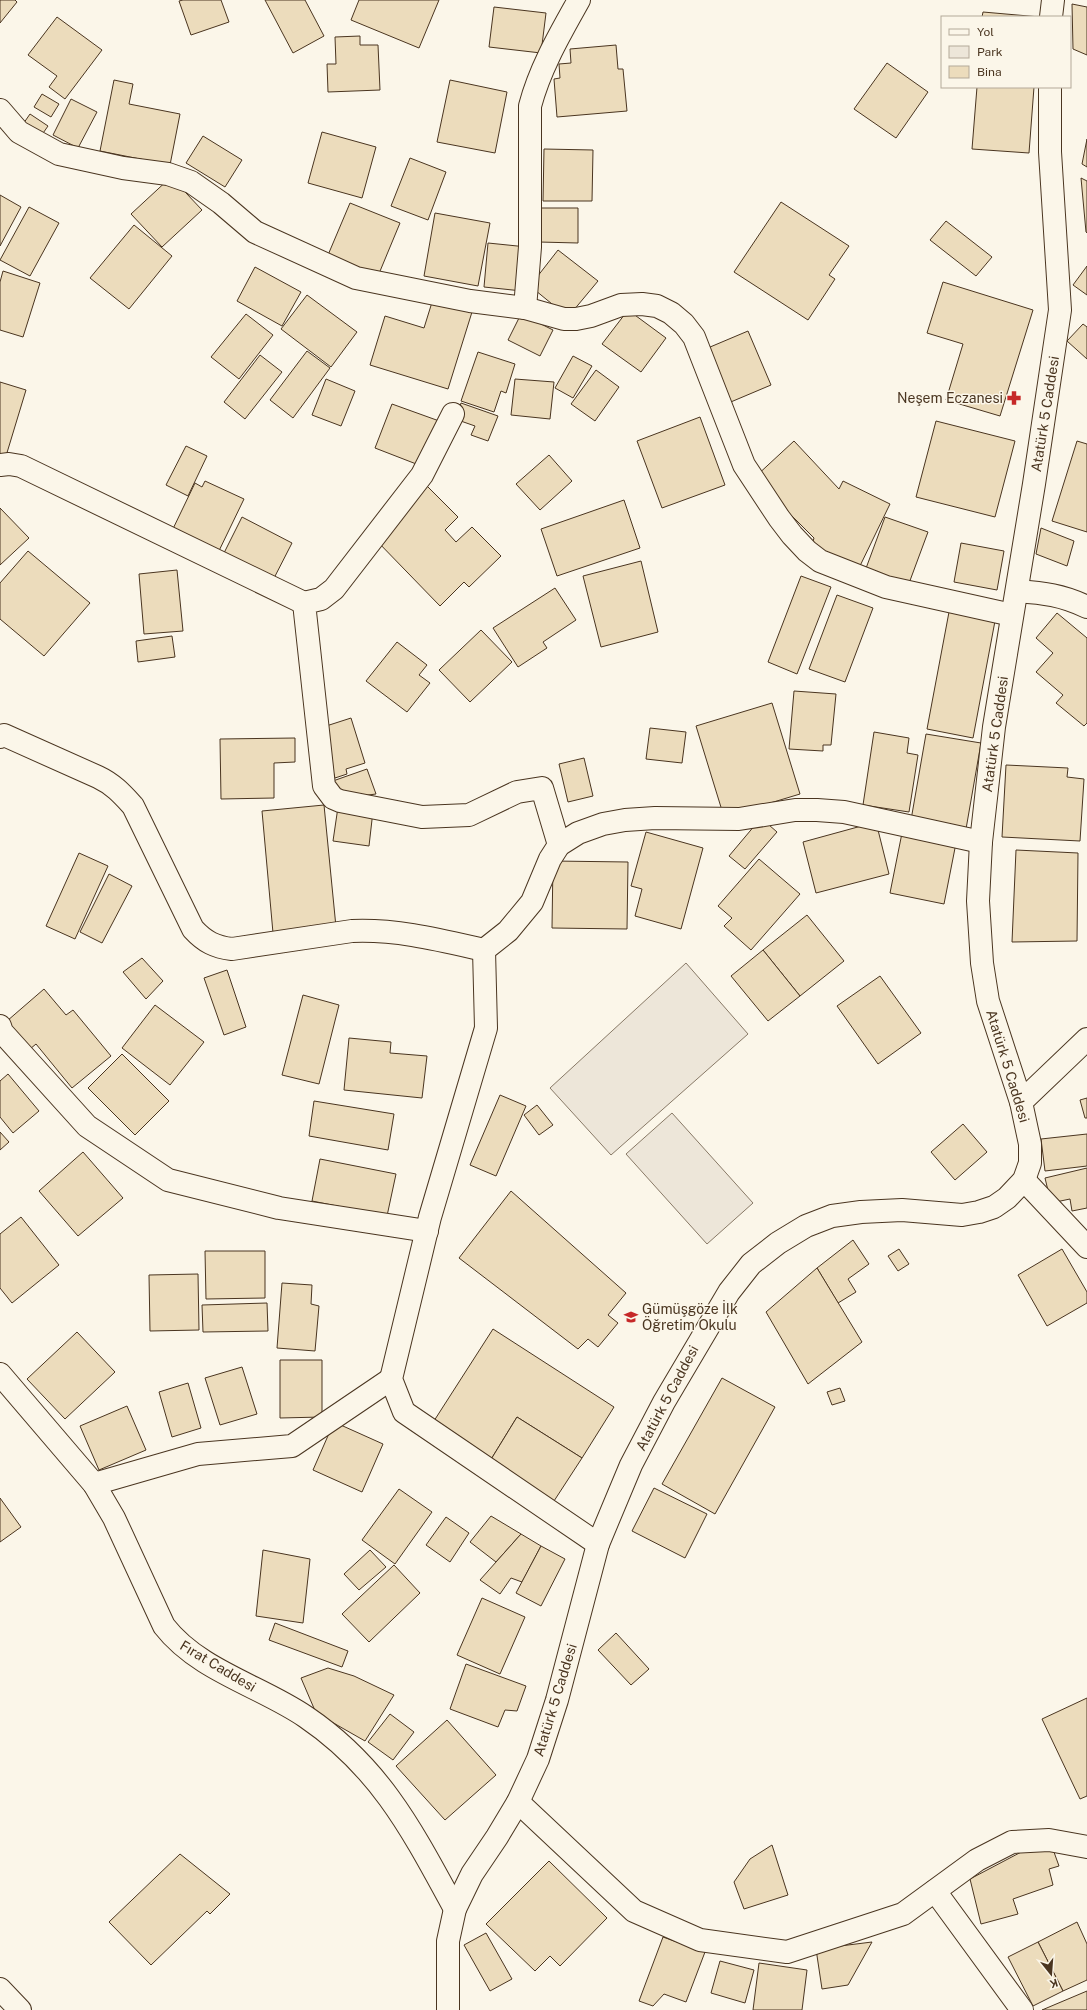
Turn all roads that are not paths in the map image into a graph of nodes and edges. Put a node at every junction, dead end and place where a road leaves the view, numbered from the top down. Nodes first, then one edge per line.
1 (579, 0) edge
2 (1053, 0) edge
3 (1051, 16) edge
4 (1050, 88) edge
5 (0, 110) edge
6 (525, 308) junction
7 (453, 414) dead end
8 (0, 465) edge
9 (1017, 591) junction
10 (304, 603) junction
11 (1087, 607) edge
12 (1012, 615) junction
13 (1, 731) edge
14 (981, 842) junction
15 (559, 845) junction
16 (484, 950) junction
17 (0, 1026) edge
18 (1087, 1039) edge
19 (1021, 1102) junction
20 (1024, 1180) junction
21 (427, 1231) junction
22 (1087, 1247) edge
23 (0, 1374) edge
24 (391, 1379) junction
25 (94, 1484) junction
26 (598, 1544) junction
27 (518, 1802) junction
28 (1087, 1847) edge
29 (935, 1891) junction
30 (455, 1909) junction
31 (0, 1989) edge
32 (20, 2010) edge
33 (448, 2010) edge
34 (1022, 2010) edge

1 - 6 street
2 - 3 street
4 - 9 street, Atatürk 5 Caddesi
5 - 6 street
6 - 12 street
7 - 10 street
8 - 10 street
9 - 11 street
9 - 12 street, Atatürk 5 Caddesi
10 - 15 street
12 - 14 street, Atatürk 5 Caddesi
13 - 16 street
14 - 15 street
14 - 19 street, Atatürk 5 Caddesi
15 - 16 street
16 - 21 street
17 - 21 street
18 - 19 street
19 - 20 street, Atatürk 5 Caddesi
20 - 22 street
20 - 26 street, Atatürk 5 Caddesi
21 - 24 street
23 - 25 street, Fırat Caddesi
24 - 25 street
24 - 26 street
25 - 30 street, Fırat Caddesi
26 - 27 street, Atatürk 5 Caddesi
27 - 29 street
27 - 30 street, Atatürk 5 Caddesi
28 - 29 street
29 - 34 street
30 - 33 street, Atatürk 5 Caddesi
31 - 32 street

